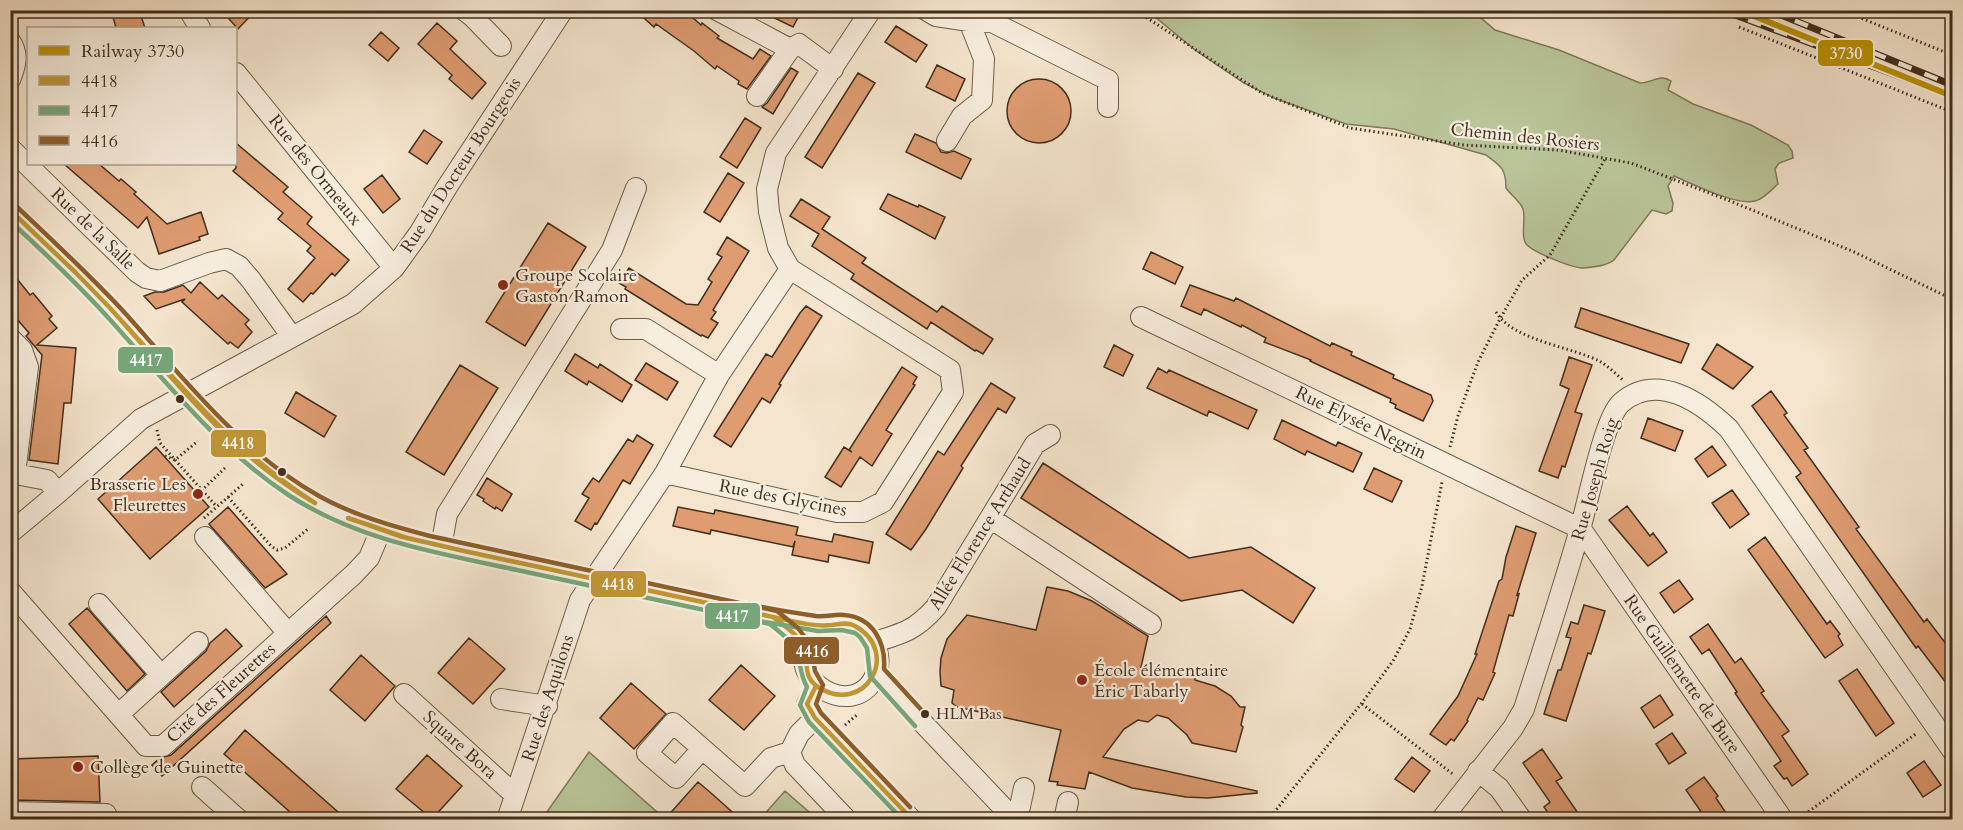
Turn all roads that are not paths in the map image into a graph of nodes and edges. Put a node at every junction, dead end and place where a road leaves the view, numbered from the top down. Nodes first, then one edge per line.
1 (189, 10) edge
2 (464, 10) edge
3 (563, 10) edge
4 (717, 10) edge
5 (871, 10) edge
6 (926, 10) edge
7 (969, 21) junction
8 (199, 27) edge
9 (10, 41) edge
10 (501, 46) dead end
11 (790, 49) junction
12 (833, 69) junction
13 (237, 74) edge
14 (10, 80) edge
15 (757, 96) dead end
16 (1108, 107) dead end
17 (947, 141) dead end
18 (10, 148) edge
19 (27, 165) edge
20 (27, 165) edge
21 (636, 188) dead end
22 (10, 210) edge
23 (394, 268) junction
24 (790, 269) junction
25 (1141, 317) dead end
26 (621, 329) dead end
27 (292, 337) junction
28 (10, 338) edge
29 (719, 375) junction
30 (188, 395) junction
31 (1050, 435) dead end
32 (13, 473) edge
33 (665, 474) junction
34 (58, 493) junction
35 (990, 518) junction
36 (1581, 529) junction
37 (380, 532) junction
38 (10, 533) edge
39 (205, 537) dead end
40 (441, 547) junction
41 (593, 579) junction
42 (10, 591) edge
43 (99, 604) dead end
44 (773, 617) junction
45 (1151, 624) dead end
46 (827, 625) junction
47 (288, 632) junction
48 (198, 642) dead end
49 (874, 642) junction
50 (805, 651) junction
51 (876, 672) junction
52 (161, 675) junction
53 (816, 686) junction
54 (404, 694) dead end
55 (501, 699) dead end
56 (547, 705) junction
57 (119, 714) junction
58 (815, 718) junction
59 (702, 749) dead end
60 (1953, 750) edge
61 (790, 752) junction
62 (1473, 778) junction
63 (202, 787) dead end
64 (1024, 788) dead end
65 (516, 795) junction
66 (21, 814) edge
67 (106, 814) dead end
68 (239, 819) edge
69 (507, 819) edge
70 (847, 819) edge
71 (912, 819) edge
72 (1016, 819) edge
73 (1441, 819) edge
74 (1522, 819) edge
75 (1784, 819) edge

1 - 8 street
2 - 10 street
3 - 23 street, Rue du Docteur Bourgeois
4 - 11 street
5 - 12 street
6 - 7 street
7 - 16 street
7 - 17 street
9 - 14 street
11 - 12 street
11 - 15 street
12 - 24 street
13 - 23 street, Rue des Ormeaux
18 - 19 street, Rue de la Salle
20 - 27 street, Rue de la Salle
21 - 40 street
22 - 30 street
23 - 27 street, Rue du Docteur Bourgeois
24 - 29 street
24 - 33 street, Rue des Glycines
25 - 36 street, Rue Elysée Negrin
26 - 29 street
27 - 30 street, Rue du Docteur Bourgeois
28 - 32 street
29 - 33 street
30 - 34 street, Rue du Docteur Bourgeois
30 - 37 street
31 - 35 street, Allée Florence Arthaud
32 - 34 street
33 - 41 street
34 - 38 street, Rue du Docteur Bourgeois
35 - 45 street
35 - 49 street, Allée Florence Arthaud
36 - 60 street, Rue Joseph Roig
36 - 62 street, Rue Joseph Roig
36 - 75 street, Rue Guillemette de Bure
37 - 40 street
37 - 47 street, Cité des Fleurettes
39 - 47 street
40 - 41 street
41 - 44 street
41 - 56 street, Rue des Aquilons
42 - 57 street, Cité des Fleurettes
43 - 52 street
44 - 46 street
44 - 50 street
46 - 49 street
46 - 50 street
47 - 57 street, Cité des Fleurettes
48 - 52 street
49 - 51 street
50 - 53 street
51 - 53 street
51 - 72 street
52 - 57 street
53 - 58 street
54 - 65 street, Square Bora
55 - 56 street
56 - 65 street, Rue des Aquilons
58 - 61 street
58 - 71 street
59 - 61 street
61 - 70 street
62 - 73 street, Rue Joseph Roig
62 - 74 street
63 - 68 street
64 - 72 street
65 - 69 street, Rue des Aquilons
66 - 67 street

